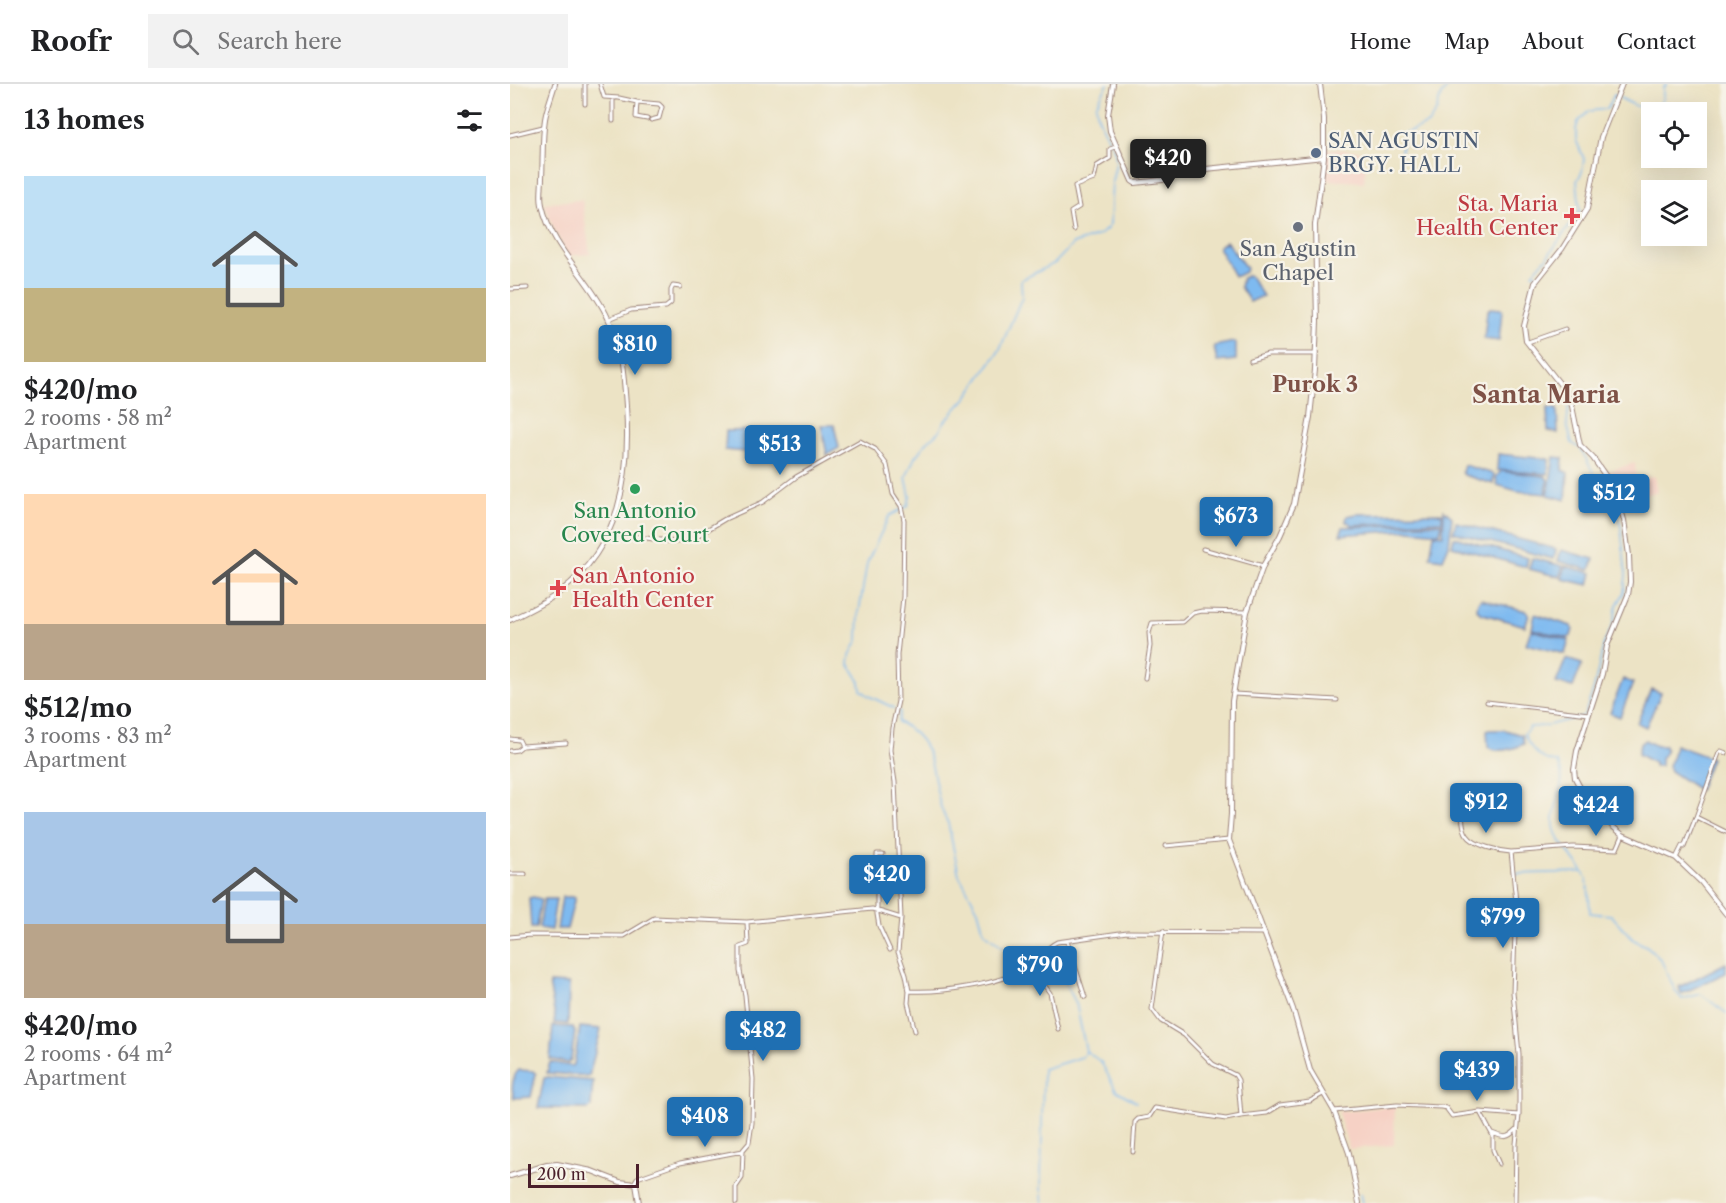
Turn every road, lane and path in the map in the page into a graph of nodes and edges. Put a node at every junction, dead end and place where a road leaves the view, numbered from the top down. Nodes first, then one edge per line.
1 (585, 84) edge
2 (600, 84) edge
3 (1113, 84) edge
4 (1320, 84) edge
5 (1622, 84) edge
6 (555, 86) edge
7 (613, 98) junction
8 (637, 102) junction
9 (585, 104) dead end
10 (613, 121) dead end
11 (545, 127) junction
12 (510, 135) edge
13 (1116, 147) junction
14 (1324, 157) junction
15 (1074, 230) dead end
16 (680, 287) dead end
17 (527, 288) dead end
18 (510, 289) edge
19 (609, 319) junction
20 (1565, 329) dead end
21 (1527, 342) junction
22 (1316, 354) junction
23 (1250, 359) dead end
24 (610, 533) junction
25 (1203, 549) dead end
26 (1263, 566) junction
27 (1247, 612) junction
28 (510, 620) edge
29 (1145, 678) dead end
30 (1234, 694) junction
31 (1337, 700) dead end
32 (1487, 702) dead end
33 (1589, 714) junction
34 (510, 739) edge
35 (566, 743) dead end
36 (522, 746) junction
37 (510, 751) edge
38 (1726, 753) edge
39 (1462, 816) dead end
40 (1696, 817) junction
41 (1726, 832) edge
42 (1623, 835) junction
43 (1229, 840) junction
44 (1165, 846) dead end
45 (1511, 852) junction
46 (884, 854) dead end
47 (1676, 858) junction
48 (525, 873) dead end
49 (510, 874) edge
50 (877, 910) junction
51 (1726, 914) edge
52 (901, 918) junction
53 (747, 922) junction
54 (1163, 931) junction
55 (1265, 933) junction
56 (510, 937) edge
57 (1067, 941) junction
58 (890, 950) dead end
59 (1036, 961) junction
60 (909, 991) junction
61 (1085, 997) dead end
62 (1058, 1029) dead end
63 (915, 1031) dead end
64 (1323, 1094) junction
65 (1334, 1111) junction
66 (1480, 1112) junction
67 (1520, 1115) junction
68 (1241, 1116) junction
69 (1518, 1128) junction
70 (1491, 1132) junction
71 (743, 1150) junction
72 (1133, 1152) dead end
73 (1499, 1164) dead end
74 (510, 1176) edge
75 (629, 1182) junction
76 (639, 1203) edge
77 (736, 1203) edge
78 (1359, 1203) edge
79 (1515, 1203) edge

1 - 9 street
2 - 7 street
3 - 13 street
4 - 14 street
5 - 21 street
6 - 11 street
7 - 8 street
7 - 10 street
8 - 8 street
11 - 12 street
11 - 19 street
13 - 14 street
13 - 15 street
14 - 22 street
16 - 19 street
17 - 18 street
19 - 24 street
20 - 21 street
21 - 33 street
22 - 23 street
22 - 26 street
24 - 28 street
24 - 52 street
25 - 26 street
26 - 27 street
27 - 29 street
27 - 30 street
30 - 31 street
30 - 43 street
32 - 33 street
33 - 42 street
34 - 36 street
35 - 36 street
36 - 37 street
38 - 40 street
39 - 45 street
40 - 41 street
40 - 47 street
42 - 45 street
42 - 47 street
43 - 44 street
43 - 55 street
45 - 67 street
46 - 50 street
47 - 51 street
48 - 49 street
50 - 52 street
50 - 53 street
50 - 58 street
52 - 60 street
53 - 56 street
53 - 71 street
54 - 55 street
54 - 57 street
54 - 68 street
55 - 64 street
57 - 59 street
57 - 61 street
59 - 60 street
59 - 62 street
60 - 63 street
64 - 65 street
64 - 68 street
65 - 66 street
65 - 78 street
66 - 67 street
66 - 70 street
67 - 69 street
68 - 72 street
69 - 70 street
69 - 79 street
70 - 73 street
71 - 75 street
71 - 77 street
74 - 75 street
75 - 76 street

